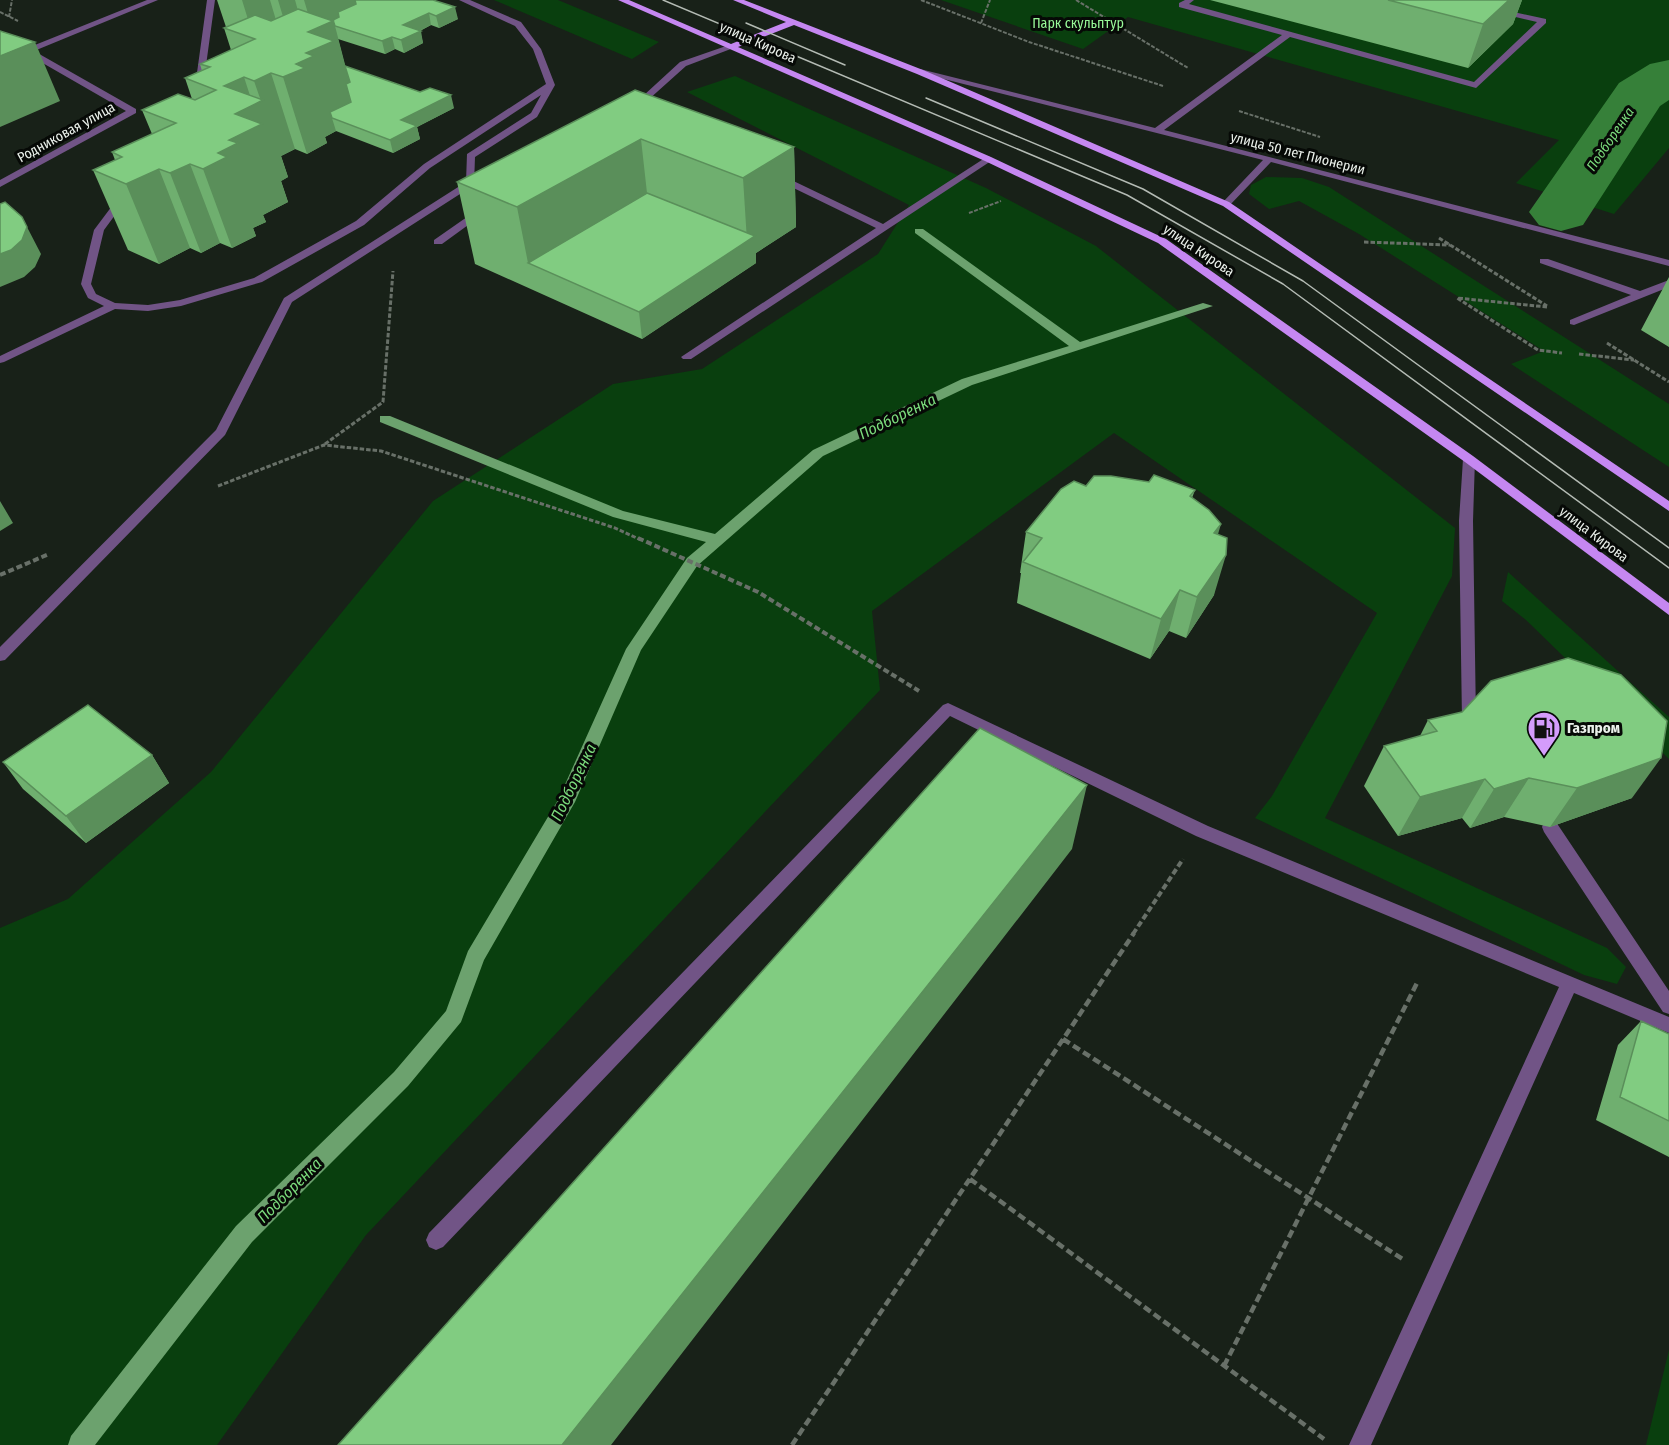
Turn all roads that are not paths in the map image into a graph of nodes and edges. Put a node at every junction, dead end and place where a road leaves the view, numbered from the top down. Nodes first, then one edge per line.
1 (152, 0) edge
2 (211, 0) edge
3 (463, 0) edge
4 (622, 0) edge
5 (737, 0) edge
6 (1190, 0) edge
7 (1485, 7) edge
8 (794, 22) junction
9 (1287, 35) junction
10 (732, 47) junction
11 (27, 51) junction
12 (0, 62) edge
13 (920, 72) junction
14 (551, 85) junction
15 (199, 88) dead end
16 (635, 107) junction
17 (646, 113) edge
18 (625, 114) edge
19 (1157, 131) junction
20 (988, 159) junction
21 (1269, 159) junction
22 (764, 171) edge
23 (0, 184) edge
24 (133, 184) edge
25 (1226, 204) junction
26 (487, 208) edge
27 (883, 228) junction
28 (438, 242) dead end
29 (1544, 261) dead end
30 (1669, 263) edge
31 (1669, 283) edge
32 (1642, 295) junction
33 (113, 306) junction
34 (1574, 322) road end
35 (687, 357) dead end
36 (0, 360) edge
37 (1469, 459) junction
38 (1669, 507) edge
39 (1669, 610) edge
40 (0, 656) edge
41 (1468, 721) edge
42 (1550, 827) dead end
43 (1569, 984) junction
44 (1669, 1006) edge
45 (1669, 1025) edge
46 (436, 1240) dead end
47 (1360, 1445) edge

1 - 11 street
2 - 15 street
3 - 14 street
4 - 10 main road, улица Кирова
5 - 8 main road, улица Кирова
6 - 9 street
7 - 9 street
8 - 10 main road
8 - 13 main road, улица Кирова
9 - 19 street
10 - 16 street
10 - 20 main road, улица Кирова
11 - 12 street
11 - 23 street, Родниковая улица
13 - 19 street, улица 50 лет Пионерии
13 - 25 main road, улица Кирова
14 - 33 street
14 - 40 street
16 - 17 street
16 - 18 street
19 - 21 street, улица 50 лет Пионерии
20 - 27 street
20 - 37 main road, улица Кирова
21 - 25 street
21 - 30 street, улица 50 лет Пионерии
22 - 27 street
24 - 33 street
25 - 38 main road, улица Кирова
26 - 28 street
27 - 35 street
29 - 32 street
31 - 32 street
32 - 34 street
33 - 36 street
37 - 39 main road, улица Кирова
37 - 41 street
42 - 44 street
43 - 45 street
43 - 46 street
43 - 47 street

